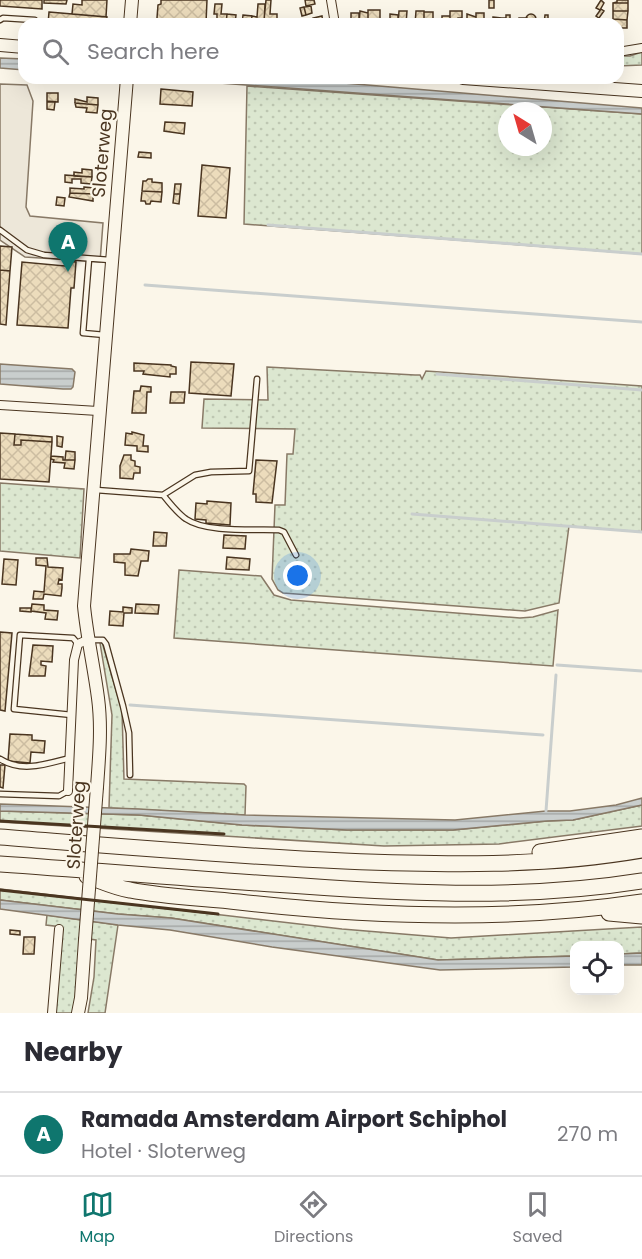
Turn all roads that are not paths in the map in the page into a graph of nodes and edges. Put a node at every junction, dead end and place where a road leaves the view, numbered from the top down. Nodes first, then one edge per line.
1 (132, 0) edge
2 (331, 0) edge
3 (130, 18) edge
4 (334, 18) edge
5 (18, 19) edge
6 (0, 20) edge
7 (0, 45) edge
8 (18, 46) edge
9 (642, 48) edge
10 (624, 51) edge
11 (126, 84) edge
12 (546, 84) edge
13 (642, 91) edge
14 (0, 230) edge
15 (89, 259) junction
16 (111, 260) junction
17 (105, 334) junction
18 (257, 379) dead end
19 (0, 405) edge
20 (98, 411) junction
21 (93, 490) junction
22 (163, 495) junction
23 (296, 555) dead end
24 (83, 642) junction
25 (72, 715) junction
26 (70, 758) junction
27 (0, 759) edge
28 (130, 775) dead end
29 (68, 791) joint
30 (0, 794) edge
31 (0, 837) edge
32 (642, 837) edge
33 (642, 850) edge
34 (0, 864) edge
35 (472, 865) junction
36 (64, 869) junction
37 (642, 881) edge
38 (642, 902) edge
39 (573, 910) junction
40 (642, 916) edge
41 (60, 929) dead end
42 (52, 1013) edge
43 (78, 1013) edge

1 - 3 street
2 - 4 street
5 - 6 lane
7 - 8 street
9 - 10 street
11 - 16 street, Sloterweg
12 - 13 street
14 - 15 lane
15 - 16 lane
15 - 17 lane
16 - 17 street, Sloterweg
17 - 20 street, Sloterweg
18 - 22 lane
19 - 20 street
20 - 21 street, Sloterweg
21 - 22 lane
21 - 24 street, Sloterweg
22 - 23 lane
24 - 25 street, Sloterweg
24 - 25 lane
24 - 28 lane
24 - 43 street, Sloterweg, bridge
25 - 26 street, Sloterweg
26 - 27 lane
26 - 29 street, Sloterweg
29 - 30 lane
31 - 35 highway
32 - 35 highway
33 - 35 highway
34 - 36 highway
36 - 37 highway
36 - 39 highway
38 - 39 highway
39 - 40 highway
41 - 42 street

